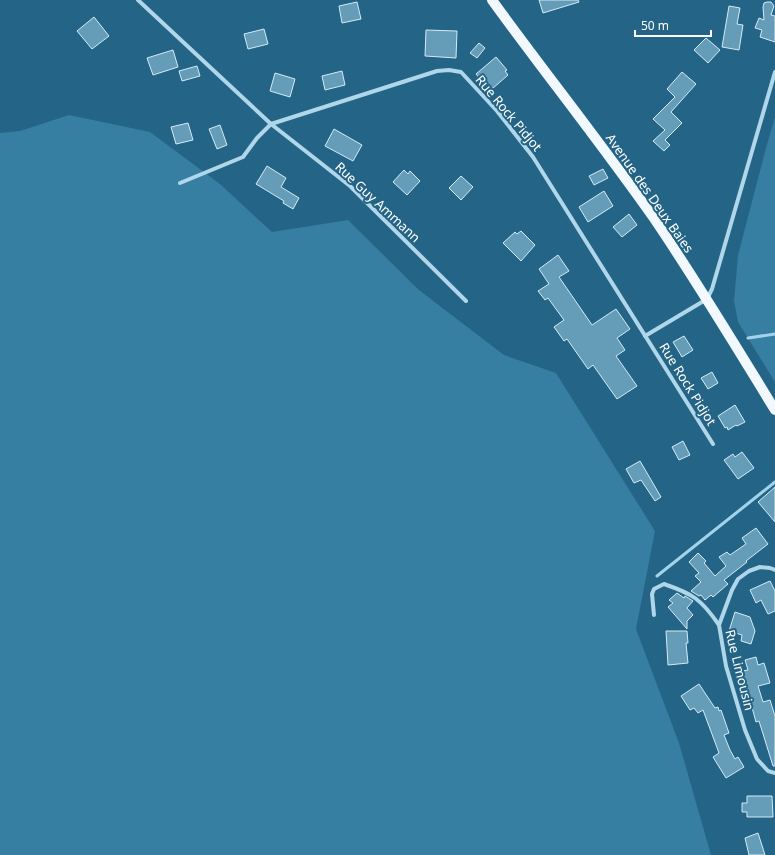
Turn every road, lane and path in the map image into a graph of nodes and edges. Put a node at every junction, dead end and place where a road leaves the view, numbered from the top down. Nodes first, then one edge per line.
1 (138, 0) edge
2 (492, 0) edge
3 (775, 72) edge
4 (271, 124) junction
5 (180, 183) dead end
6 (707, 299) junction
7 (466, 301) dead end
8 (645, 336) junction
9 (775, 410) edge
10 (713, 444) dead end
11 (775, 570) edge
12 (654, 615) dead end
13 (718, 624) junction
14 (775, 773) edge

1 - 4 street
2 - 6 main road, Avenue des Deux Baies
3 - 6 street
4 - 5 street, Rue Rock Pidjot
4 - 7 street, Rue Guy Ammann
4 - 8 street, Rue Rock Pidjot
6 - 8 street, Rue Rock Pidjot
6 - 9 main road, Avenue des Deux Baies
8 - 10 street, Rue Rock Pidjot
11 - 13 street, Rue Limousin
12 - 13 street
13 - 14 street, Rue Limousin

